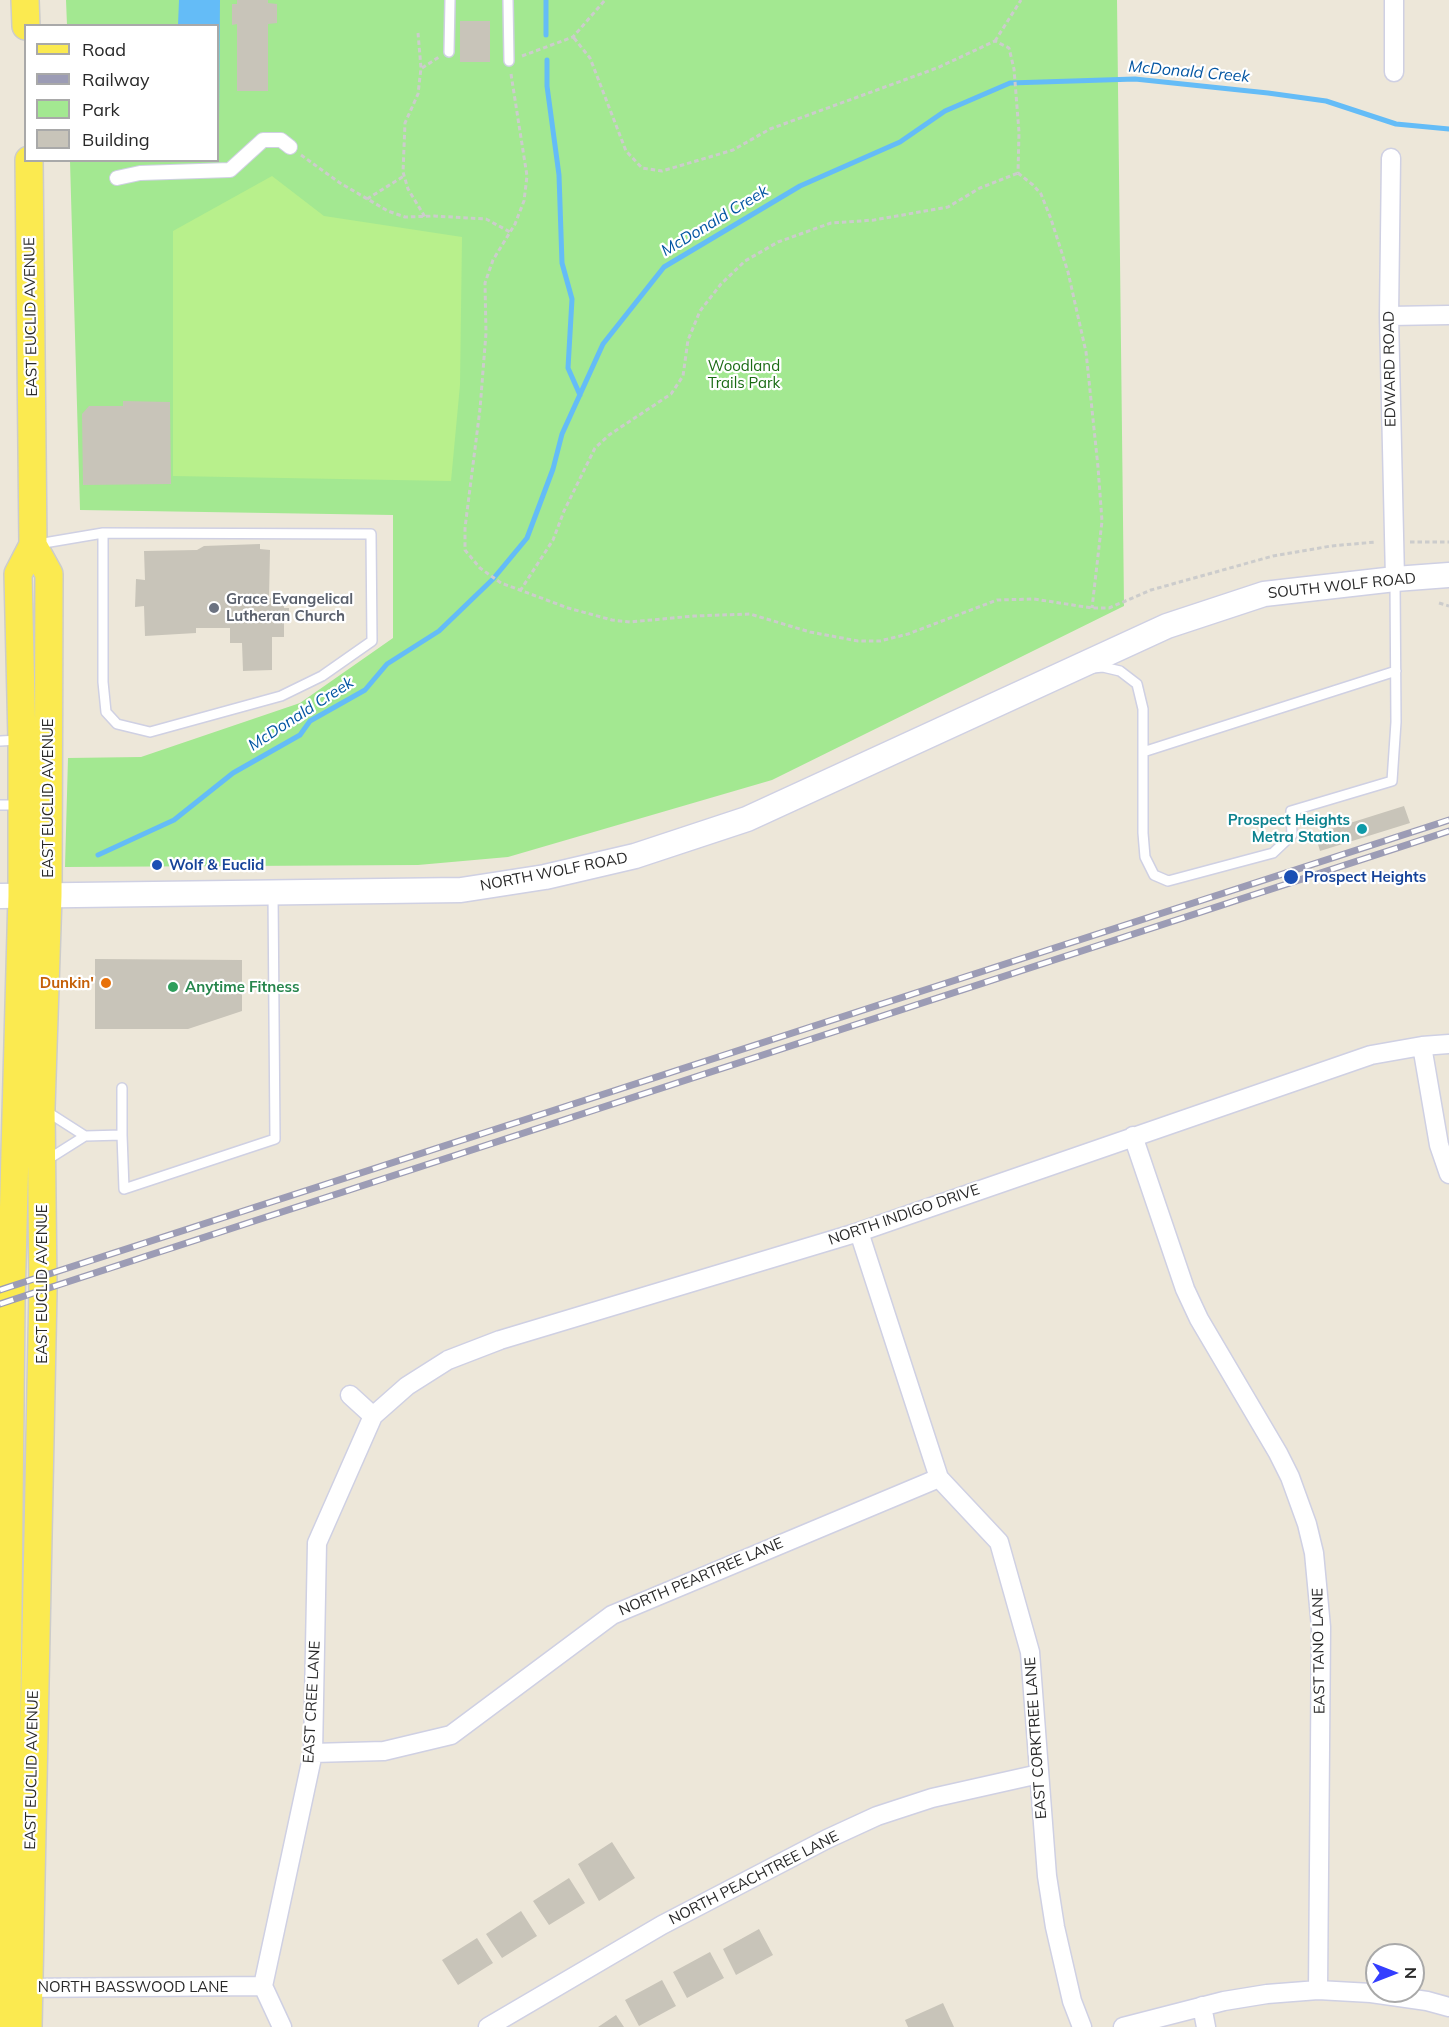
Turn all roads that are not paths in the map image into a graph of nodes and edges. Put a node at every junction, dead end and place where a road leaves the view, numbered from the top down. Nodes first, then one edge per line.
1 (25, 0) edge
2 (450, 0) edge
3 (508, 0) edge
4 (1394, 0) edge
5 (26, 24) edge
6 (449, 52) road end
7 (509, 61) road end
8 (1394, 72) dead end
9 (290, 147) road end
10 (1391, 158) dead end
11 (29, 162) edge
12 (117, 178) dead end
13 (1449, 315) edge
14 (1389, 316) junction
15 (103, 533) junction
16 (33, 545) junction
17 (1449, 575) edge
18 (1395, 579) junction
19 (1069, 670) junction
20 (1396, 671) junction
21 (11, 741) edge
22 (1143, 752) junction
23 (11, 805) edge
24 (273, 892) junction
25 (23, 896) edge
26 (1449, 1044) edge
27 (1422, 1046) junction
28 (122, 1088) dead end
29 (42, 1108) junction
30 (122, 1135) junction
31 (85, 1136) junction
32 (1133, 1136) junction
33 (42, 1163) junction
34 (1449, 1174) edge
35 (859, 1232) junction
36 (350, 1395) dead end
37 (373, 1416) junction
38 (939, 1478) junction
39 (313, 1753) junction
40 (1039, 1774) junction
41 (263, 1986) junction
42 (11, 1988) edge
43 (1318, 1990) junction
44 (1202, 2006) junction
45 (1449, 2007) edge
46 (4, 2027) edge
47 (28, 2027) edge
48 (282, 2027) edge
49 (488, 2027) edge
50 (1082, 2027) edge
51 (1123, 2027) edge
52 (1206, 2027) edge

1 - 5 main road
2 - 6 lane
3 - 7 lane
4 - 8 street
9 - 12 street
10 - 14 street, EDWARD ROAD
11 - 16 main road, EAST EUCLID AVENUE
13 - 14 street
14 - 18 street, EDWARD ROAD
15 - 15 lane
15 - 16 lane
16 - 21 main road, EAST EUCLID AVENUE
16 - 25 main road, EAST EUCLID AVENUE
17 - 18 main road, SOUTH WOLF ROAD
18 - 19 main road, SOUTH WOLF ROAD
18 - 20 lane
19 - 22 lane
19 - 24 main road, NORTH WOLF ROAD
20 - 22 lane
20 - 22 lane
21 - 23 main road, EAST EUCLID AVENUE
23 - 25 main road, EAST EUCLID AVENUE
24 - 25 main road, NORTH WOLF ROAD
24 - 30 lane
25 - 29 main road, EAST EUCLID AVENUE
25 - 42 main road, EAST EUCLID AVENUE
26 - 27 street, NORTH INDIGO DRIVE
27 - 32 street, NORTH INDIGO DRIVE
27 - 34 street
28 - 30 lane
29 - 31 lane
29 - 33 main road, EAST EUCLID AVENUE
30 - 31 lane
31 - 33 lane
32 - 35 street, NORTH INDIGO DRIVE
32 - 43 street, EAST TANO LANE
33 - 42 main road, EAST EUCLID AVENUE
35 - 37 street, NORTH INDIGO DRIVE
35 - 38 street, EAST CORKTREE LANE
36 - 37 street
37 - 39 street, EAST CREE LANE
38 - 39 street, NORTH PEARTREE LANE
38 - 40 street, EAST CORKTREE LANE
39 - 41 street, EAST CREE LANE
40 - 49 street, NORTH PEACHTREE LANE
40 - 50 street, EAST CORKTREE LANE
41 - 42 street, NORTH BASSWOOD LANE
41 - 48 street
42 - 46 main road, EAST EUCLID AVENUE
42 - 47 main road, EAST EUCLID AVENUE
43 - 44 street
43 - 45 street
44 - 51 street
44 - 52 street

